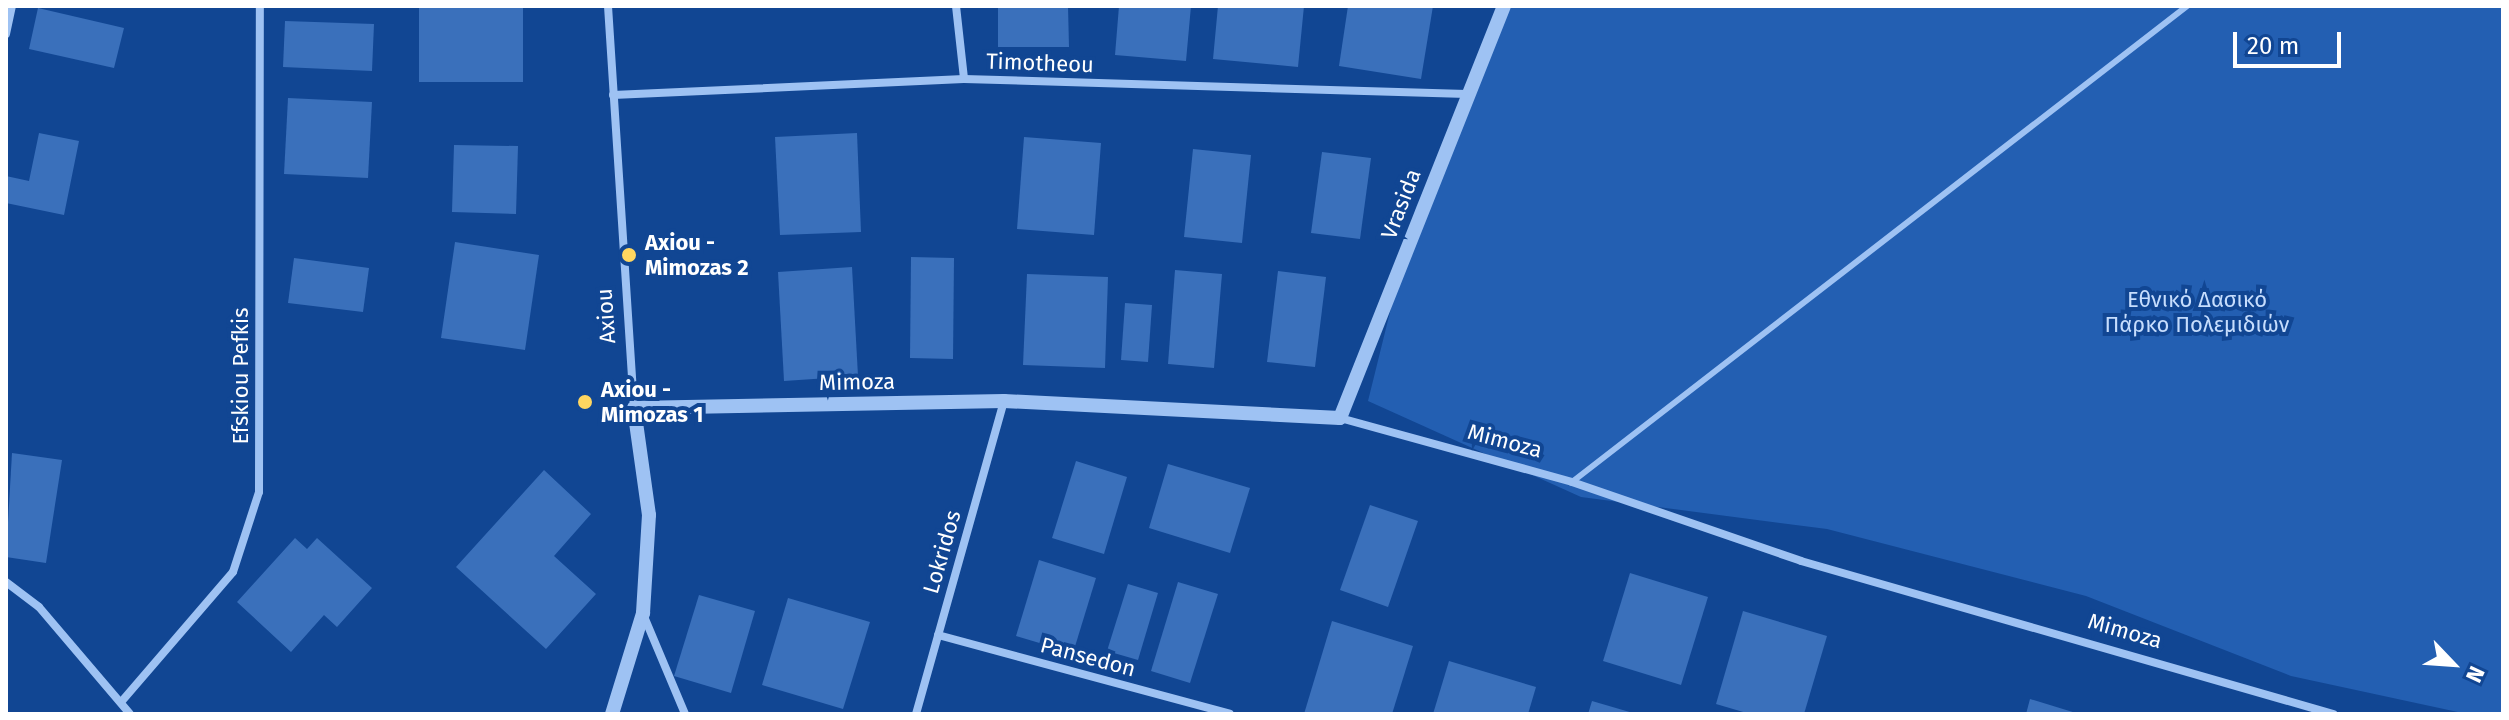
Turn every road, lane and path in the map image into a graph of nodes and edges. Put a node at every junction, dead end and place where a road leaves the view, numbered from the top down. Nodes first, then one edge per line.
1 (12, 6) edge
2 (260, 6) edge
3 (608, 6) edge
4 (956, 6) edge
5 (1504, 6) edge
6 (2187, 6) edge
7 (6, 34) edge
8 (964, 79) junction
9 (1467, 94) junction
10 (613, 95) junction
11 (1004, 401) junction
12 (634, 408) junction
13 (1340, 418) junction
14 (1572, 482) junction
15 (6, 582) edge
16 (643, 613) junction
17 (938, 635) junction
18 (122, 701) junction
19 (130, 714) edge
20 (612, 714) edge
21 (685, 714) edge
22 (916, 714) edge
23 (1230, 714) edge
24 (2333, 714) edge

1 - 7 street
2 - 18 street, Efskiou Pefkis
3 - 10 street, Axiou
4 - 8 street
5 - 9 street, Vrasida
6 - 14 lane
8 - 9 street, Timotheou
8 - 10 street, Timotheou
9 - 13 street, Vrasida
10 - 12 street, Axiou
11 - 12 street, Mimoza
11 - 13 street, Mimoza
11 - 17 street, Lokridos
12 - 16 street, Axiou
13 - 14 street, Mimoza
14 - 24 street, Mimoza
15 - 18 street
16 - 20 street, Axiou
16 - 21 street
17 - 22 street, Lokridos
17 - 23 street, Pansedon
18 - 19 street

